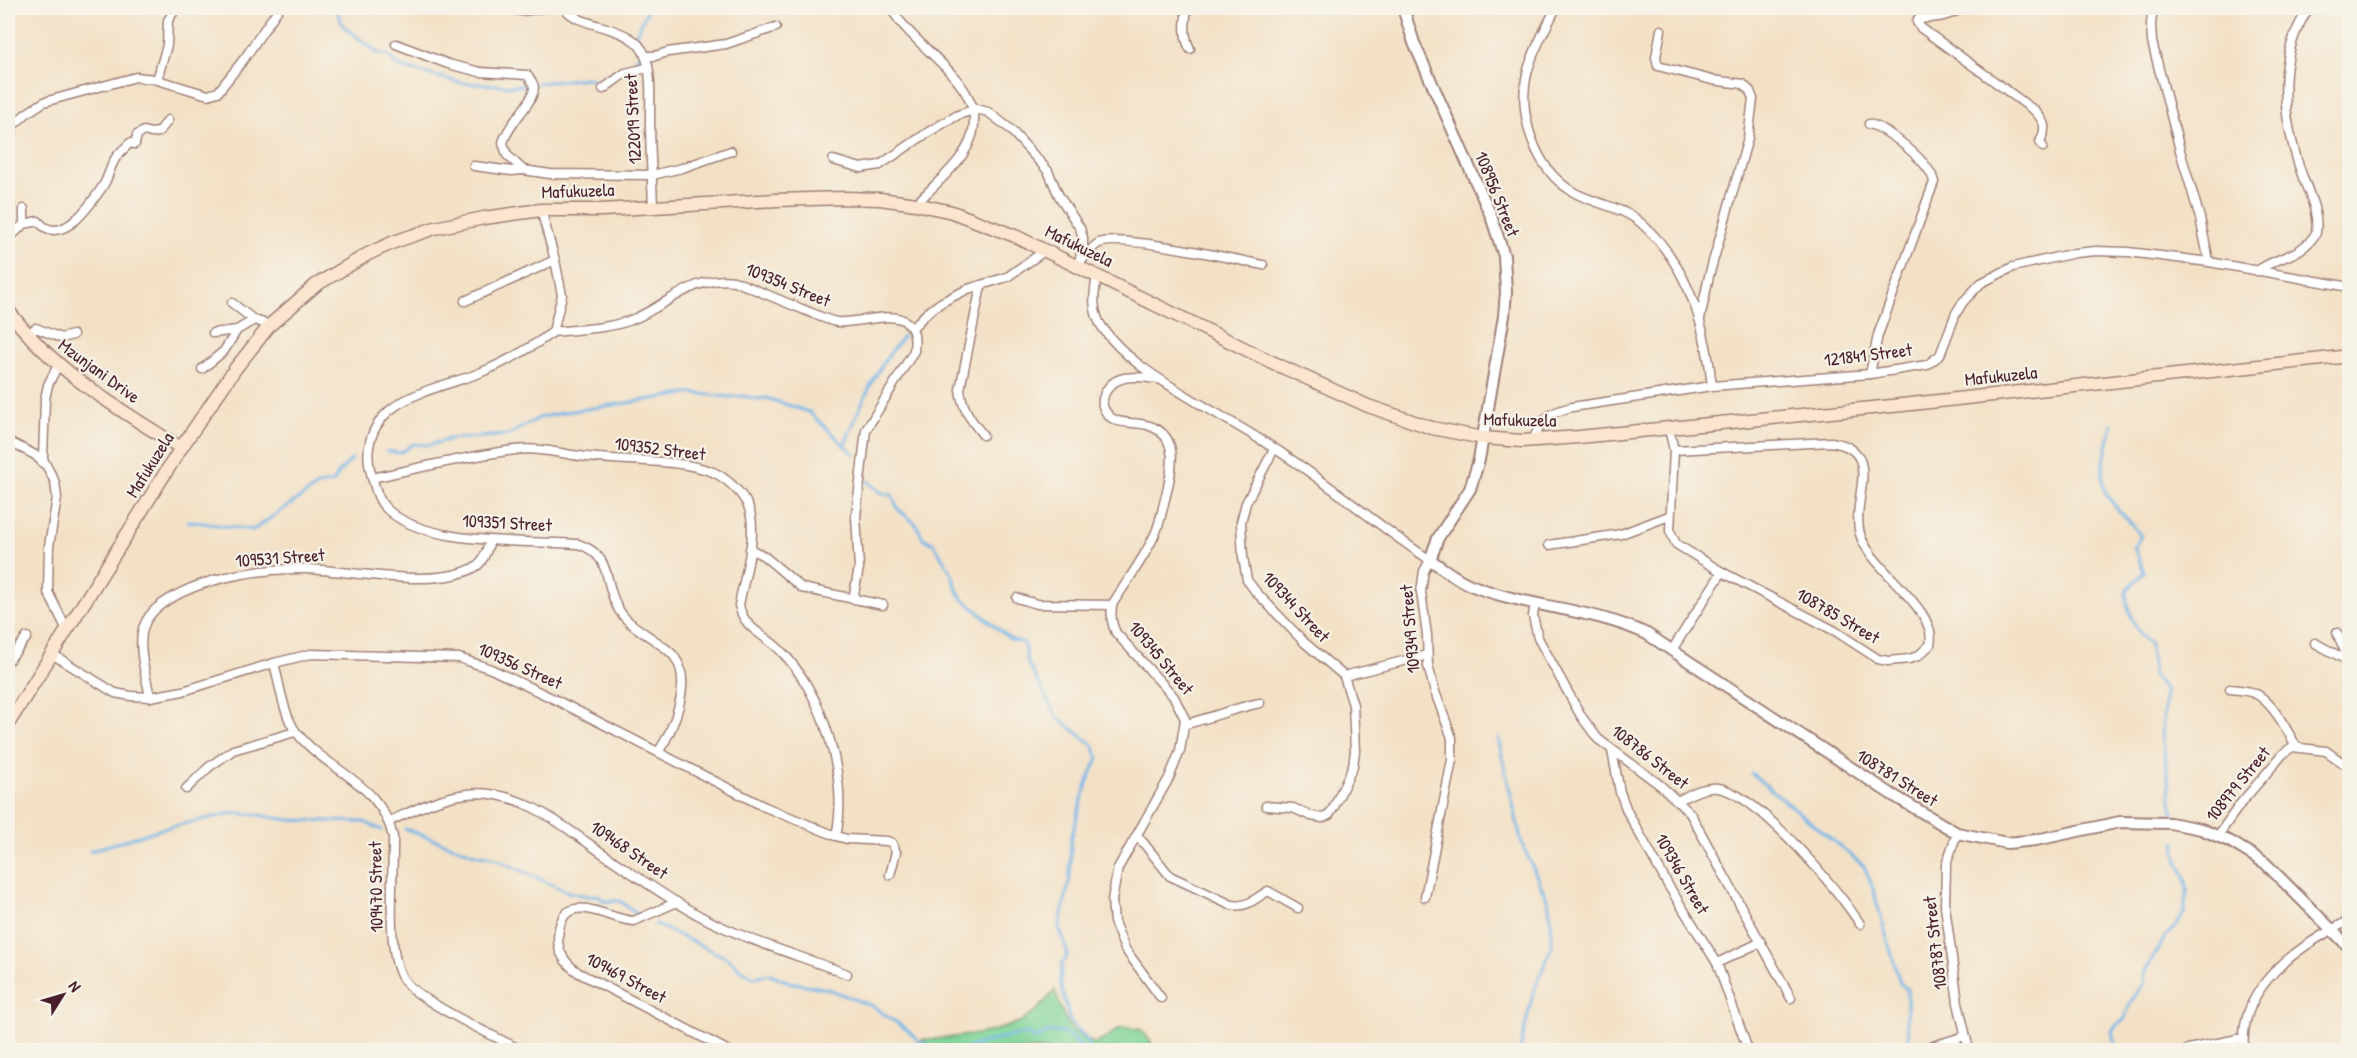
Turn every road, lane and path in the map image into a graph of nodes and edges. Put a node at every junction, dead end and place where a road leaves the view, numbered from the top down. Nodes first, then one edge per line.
1 (173, 8) edge
2 (279, 8) edge
3 (501, 8) edge
4 (543, 8) edge
5 (564, 8) edge
6 (891, 8) edge
7 (899, 8) edge
8 (1187, 8) edge
9 (1403, 8) edge
10 (1556, 8) edge
11 (1963, 8) edge
12 (2153, 8) edge
13 (2309, 8) edge
14 (904, 24) junction
15 (776, 27) dead end
16 (1661, 30) dead end
17 (396, 44) dead end
18 (1190, 49) dead end
19 (645, 56) junction
20 (647, 68) junction
21 (157, 80) junction
22 (603, 89) dead end
23 (975, 110) junction
24 (168, 120) dead end
25 (1869, 124) dead end
26 (8, 130) edge
27 (2043, 147) dead end
28 (731, 151) dead end
29 (832, 160) dead end
30 (474, 166) dead end
31 (523, 170) junction
32 (652, 175) junction
33 (916, 204) junction
34 (653, 206) junction
35 (24, 209) dead end
36 (541, 210) junction
37 (24, 224) junction
38 (8, 239) edge
39 (1046, 250) junction
40 (555, 260) junction
41 (2209, 262) junction
42 (1078, 265) junction
43 (1263, 265) dead end
44 (2257, 271) junction
45 (1097, 275) junction
46 (981, 285) junction
47 (2349, 287) edge
48 (465, 301) dead end
49 (232, 303) dead end
50 (8, 310) edge
51 (1700, 319) junction
52 (254, 320) junction
53 (270, 325) junction
54 (912, 328) junction
55 (237, 330) junction
56 (553, 332) junction
57 (213, 333) dead end
58 (73, 334) dead end
59 (27, 335) junction
60 (2349, 356) edge
61 (58, 365) junction
62 (202, 369) dead end
63 (1870, 374) junction
64 (1158, 379) junction
65 (1712, 386) junction
66 (1669, 429) junction
67 (982, 435) dead end
68 (1483, 438) junction
69 (1533, 440) junction
70 (8, 441) edge
71 (181, 448) junction
72 (1274, 449) junction
73 (1674, 450) junction
74 (47, 466) junction
75 (372, 478) junction
76 (1669, 516) junction
77 (490, 541) junction
78 (1549, 545) dead end
79 (750, 549) junction
80 (1430, 560) junction
81 (1722, 572) junction
82 (1017, 598) dead end
83 (853, 599) junction
84 (1535, 603) junction
85 (883, 605) dead end
86 (1112, 605) junction
87 (67, 630) junction
88 (2337, 633) dead end
89 (27, 637) dead end
90 (2315, 643) dead end
91 (1672, 650) junction
92 (52, 654) junction
93 (1427, 655) junction
94 (8, 661) edge
95 (2349, 662) edge
96 (274, 663) junction
97 (1344, 676) junction
98 (2230, 689) dead end
99 (150, 697) junction
100 (1260, 703) dead end
101 (8, 724) edge
102 (1186, 724) junction
103 (295, 732) junction
104 (2296, 746) junction
105 (659, 751) junction
106 (1612, 751) junction
107 (2349, 768) edge
108 (186, 789) dead end
109 (1679, 800) junction
110 (1266, 806) dead end
111 (390, 822) junction
112 (1957, 833) junction
113 (836, 836) junction
114 (1137, 836) junction
115 (2217, 837) junction
116 (890, 875) dead end
117 (1425, 897) dead end
118 (677, 902) junction
119 (1298, 908) dead end
120 (2349, 921) edge
121 (1860, 924) dead end
122 (2330, 930) junction
123 (1761, 942) junction
124 (2349, 948) edge
125 (1717, 963) junction
126 (847, 974) dead end
127 (1161, 998) dead end
128 (1791, 998) dead end
129 (1965, 1036) junction
130 (2243, 1038) junction
131 (8, 1046) edge
132 (2188, 1048) dead end
133 (12, 1050) edge
134 (521, 1050) edge
135 (727, 1050) edge
136 (1748, 1050) edge
137 (1920, 1050) edge
138 (1969, 1050) edge
139 (2244, 1050) edge

1 - 21 street
2 - 21 street
3 - 4 street
5 - 19 street, 122019 Street
6 - 14 street
7 - 14 street
8 - 18 street
9 - 68 street, 108956 Street
10 - 51 street
11 - 27 street
12 - 41 street
13 - 44 street
14 - 23 street
15 - 19 street
16 - 51 street
17 - 31 street
19 - 20 street, 122019 Street
20 - 22 street
20 - 32 street, 122019 Street
21 - 26 street
23 - 29 street
23 - 33 street
23 - 42 street
24 - 37 street
25 - 63 street
28 - 32 street
30 - 31 street
31 - 32 street
32 - 34 street, 122019 Street
33 - 34 main road, Mafukuzela
33 - 39 main road, Mafukuzela
34 - 36 main road, Mafukuzela
35 - 37 street
36 - 40 street
36 - 53 main road, Mafukuzela
37 - 38 street
39 - 42 main road, Mafukuzela
39 - 46 street
40 - 48 street
40 - 56 street
41 - 44 street, 121841 Street
41 - 63 street, 121841 Street
42 - 43 street
42 - 45 main road, Mafukuzela
44 - 47 street, 121841 Street
45 - 64 street
45 - 68 main road, Mafukuzela
46 - 54 street
46 - 67 street
49 - 52 street
50 - 59 main road, Mzunjani Drive
51 - 65 street
52 - 53 street
52 - 55 street
53 - 71 main road, Mafukuzela
54 - 56 street, 109354 Street
54 - 83 street
55 - 57 street
55 - 62 street
56 - 75 street, 109351 Street
58 - 59 street
59 - 61 main road, Mzunjani Drive
60 - 66 main road, Mafukuzela
61 - 71 main road, Mzunjani Drive
61 - 74 street
63 - 65 street, 121841 Street
64 - 72 street
64 - 86 street
65 - 69 street, 121841 Street
66 - 69 main road, Mafukuzela
66 - 73 street, 108785 Street
68 - 69 main road, Mafukuzela
68 - 80 street, 109349 Street
70 - 74 street
71 - 87 main road, Mafukuzela
72 - 80 street
72 - 97 street, 109344 Street
73 - 76 street, 108785 Street
73 - 81 street, 108785 Street
74 - 87 street
75 - 77 street, 109351 Street
75 - 79 street, 109352 Street
76 - 78 street
76 - 81 street, 108785 Street
77 - 99 street, 109531 Street
77 - 105 street, 109351 Street
79 - 83 street
79 - 113 street, 109352 Street
80 - 84 street, 108781 Street
80 - 93 street, 109349 Street
81 - 91 street
82 - 86 street
83 - 85 street
84 - 91 street, 108781 Street
84 - 106 street, 108786 Street
86 - 102 street, 109345 Street
87 - 92 main road, Mafukuzela
88 - 95 street
89 - 94 street
90 - 95 street
91 - 112 street, 108781 Street
92 - 99 street, 109356 Street
92 - 101 main road, Mafukuzela
93 - 97 street
93 - 117 street, 109349 Street
96 - 99 street, 109356 Street
96 - 103 street, 109470 Street
96 - 105 street, 109356 Street
97 - 110 street
98 - 104 street
100 - 102 street
102 - 114 street, 109345 Street
103 - 108 street
103 - 111 street, 109470 Street
104 - 107 street, 108979 Street
104 - 115 street, 108979 Street
105 - 113 street, 109356 Street
106 - 109 street, 108786 Street
106 - 125 street, 109346 Street
109 - 121 street
109 - 123 street, 108786 Street
111 - 118 street, 109468 Street
111 - 134 street, 109470 Street
112 - 115 street, 108781 Street
112 - 129 street, 108787 Street
113 - 116 street, 109356 Street
114 - 119 street
114 - 127 street, 109345 Street
115 - 122 street, 108781 Street
118 - 126 street, 109468 Street
118 - 135 street, 109469 Street
120 - 122 street
122 - 124 street, 108781 Street
122 - 130 street
123 - 125 street
123 - 128 street, 108786 Street
125 - 136 street, 109346 Street
129 - 137 street
129 - 138 street, 108787 Street
130 - 132 street
130 - 139 street
131 - 133 street

